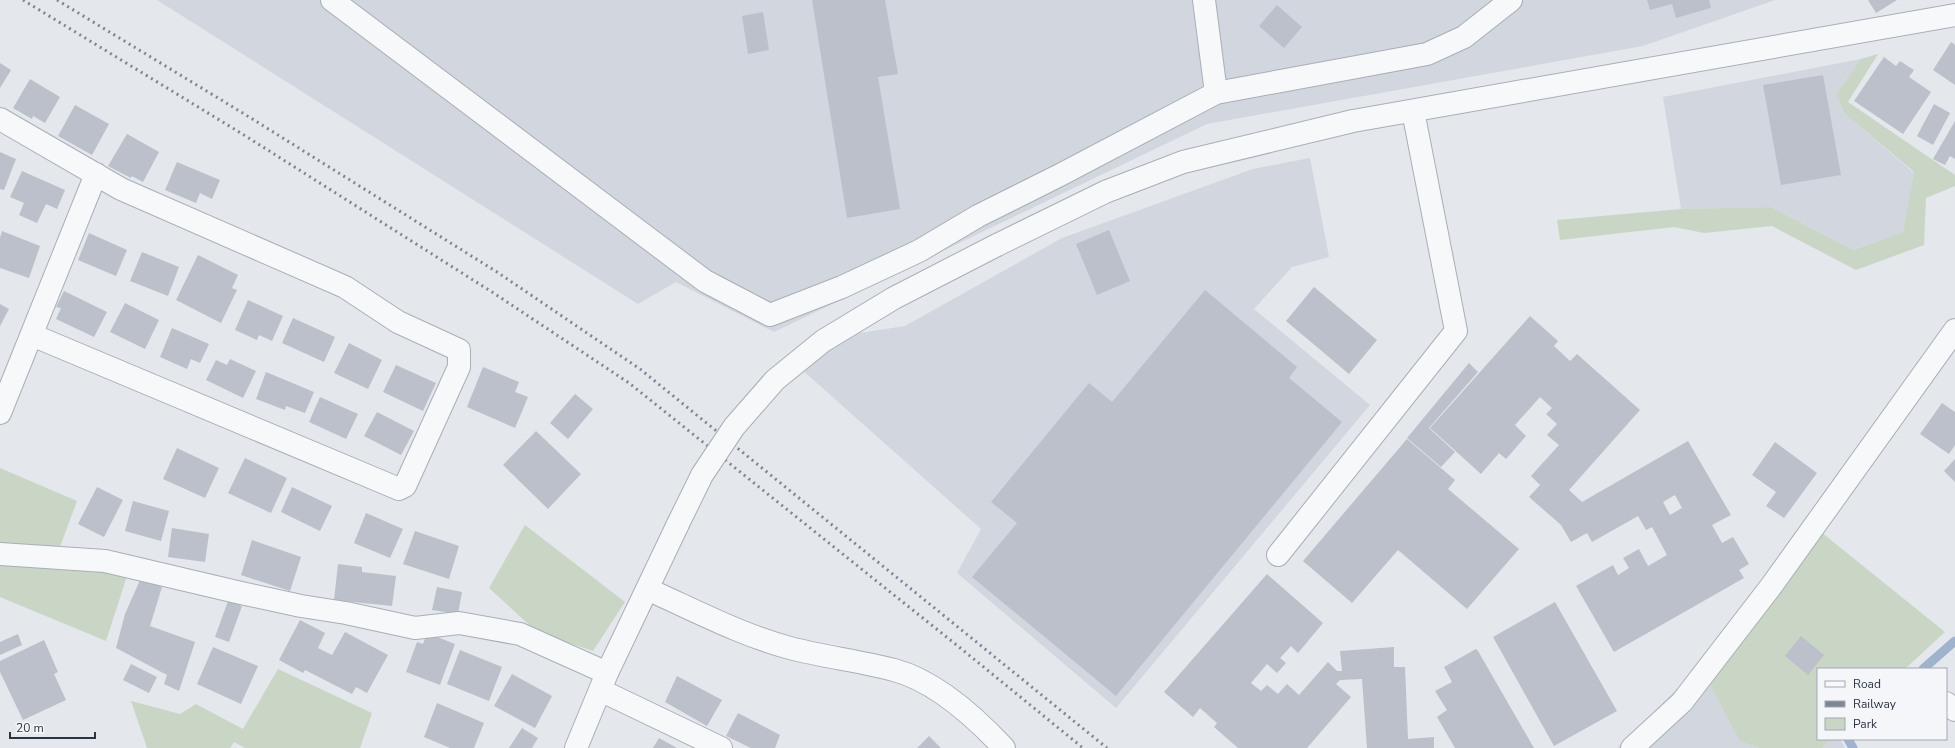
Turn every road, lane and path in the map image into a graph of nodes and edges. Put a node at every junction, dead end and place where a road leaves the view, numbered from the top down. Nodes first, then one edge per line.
1 (332, 0) edge
2 (1204, 0) edge
3 (1511, 0) edge
4 (1955, 15) edge
5 (1216, 93) junction
6 (1413, 111) junction
7 (0, 118) edge
8 (96, 174) junction
9 (1955, 330) edge
10 (32, 335) junction
11 (0, 413) edge
12 (0, 554) edge
13 (1278, 555) dead end
14 (647, 589) junction
15 (603, 681) junction
16 (1947, 704) edge
17 (1955, 710) edge
18 (576, 748) edge
19 (720, 748) edge
20 (1004, 748) edge
21 (1632, 748) edge

1 - 5 street
2 - 5 street
3 - 5 street
4 - 6 street
6 - 13 street
6 - 14 street, bridge
7 - 8 street
8 - 10 street
8 - 10 street
9 - 21 street
10 - 11 street
12 - 15 street
14 - 15 street
14 - 20 street
15 - 18 street
15 - 19 street
16 - 17 street

